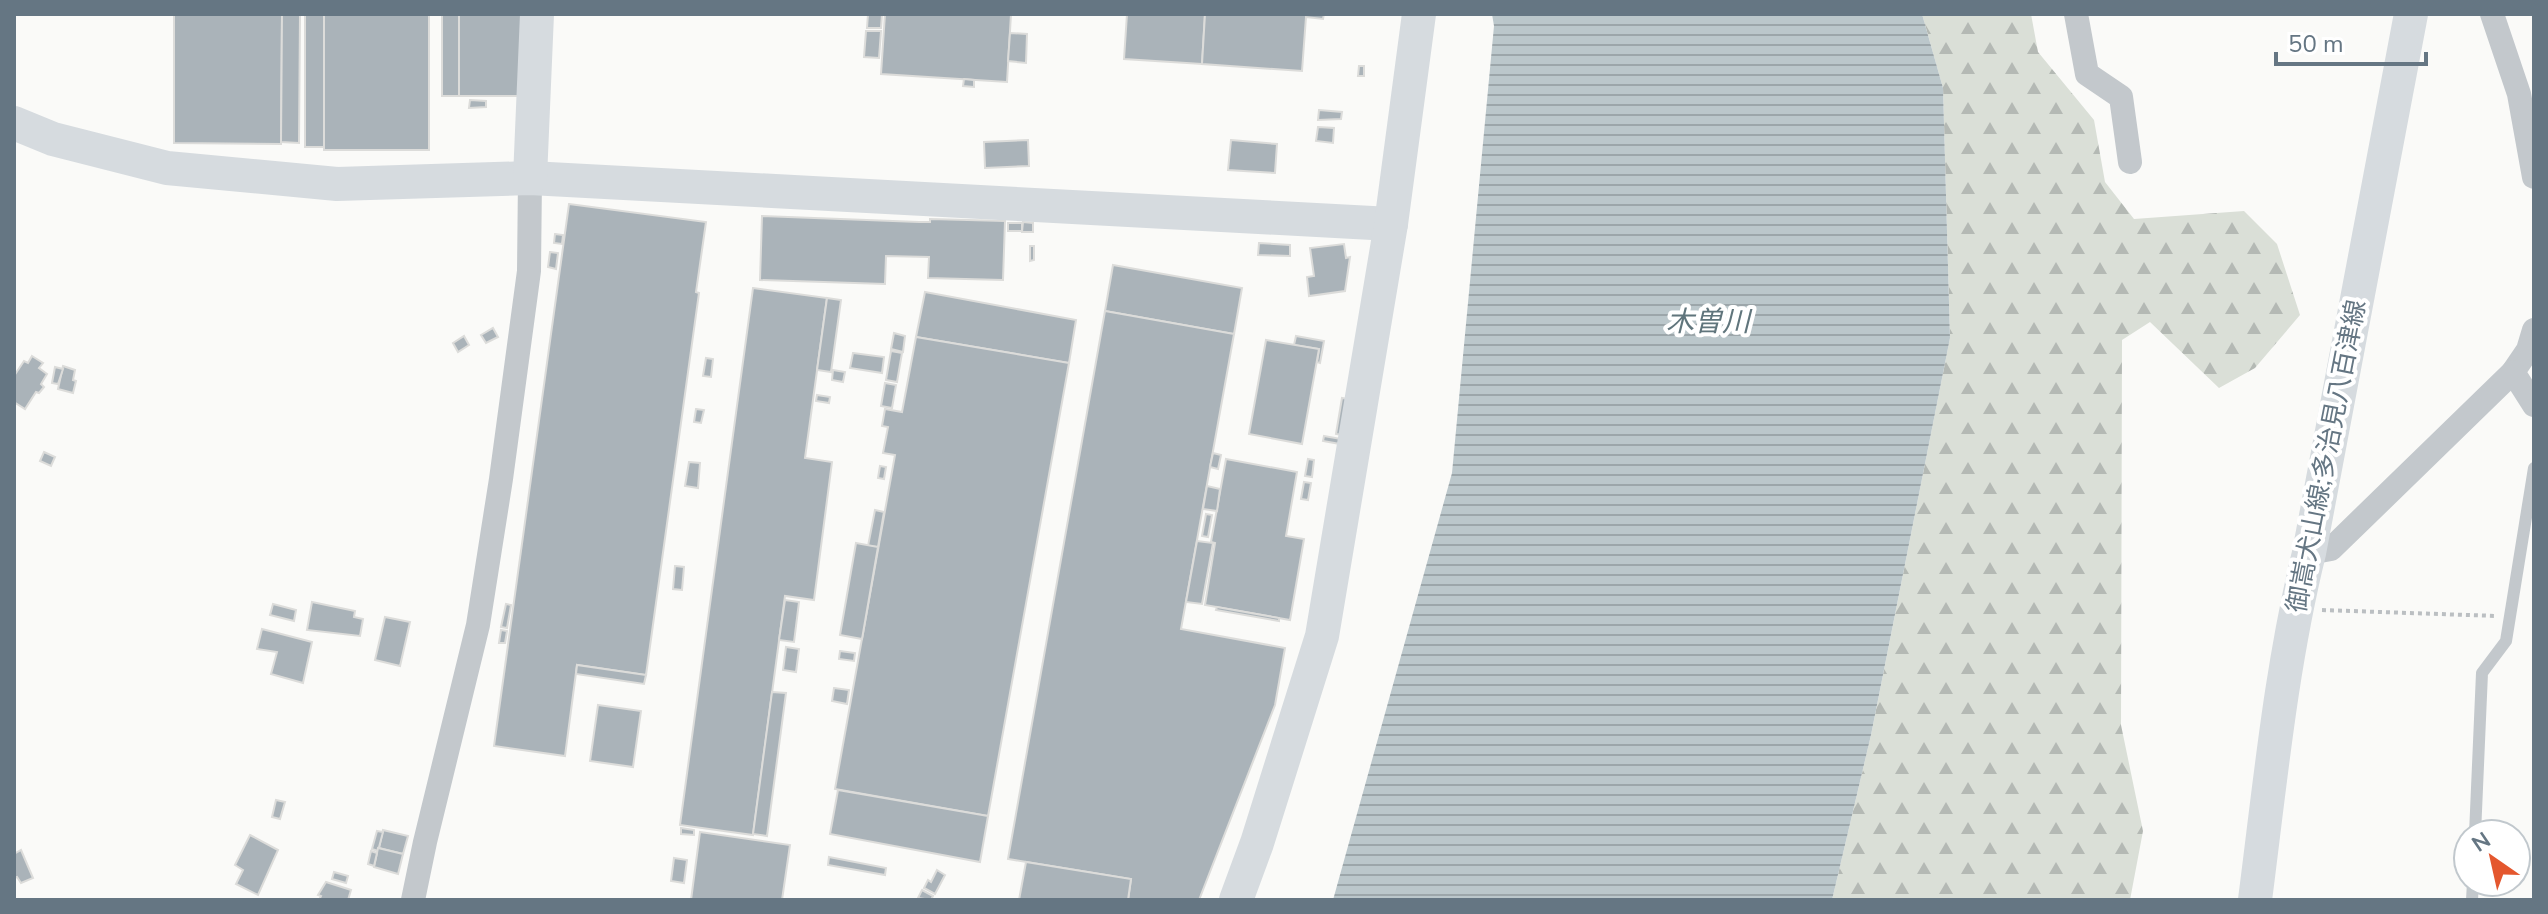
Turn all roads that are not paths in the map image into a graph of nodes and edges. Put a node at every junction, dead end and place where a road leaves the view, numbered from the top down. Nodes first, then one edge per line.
1 (537, 14) edge
2 (1419, 14) edge
3 (2076, 14) edge
4 (2411, 14) edge
5 (2492, 14) edge
6 (14, 123) edge
7 (2130, 162) dead end
8 (2534, 177) edge
9 (530, 178) junction
10 (1391, 224) junction
11 (2534, 330) edge
12 (2513, 372) junction
13 (2534, 405) edge
14 (2534, 468) edge
15 (2309, 553) junction
16 (2476, 818) edge
17 (413, 900) edge
18 (1236, 900) edge
19 (2255, 900) edge

1 - 9 street
2 - 10 street
3 - 7 street
4 - 15 street, 御嵩犬山線;多治見八百津線
5 - 8 street
6 - 9 street
9 - 10 street
9 - 17 street
10 - 18 street
11 - 12 street
12 - 13 street
12 - 15 street
14 - 16 lane
15 - 19 street, 御嵩犬山線;多治見八百津線

